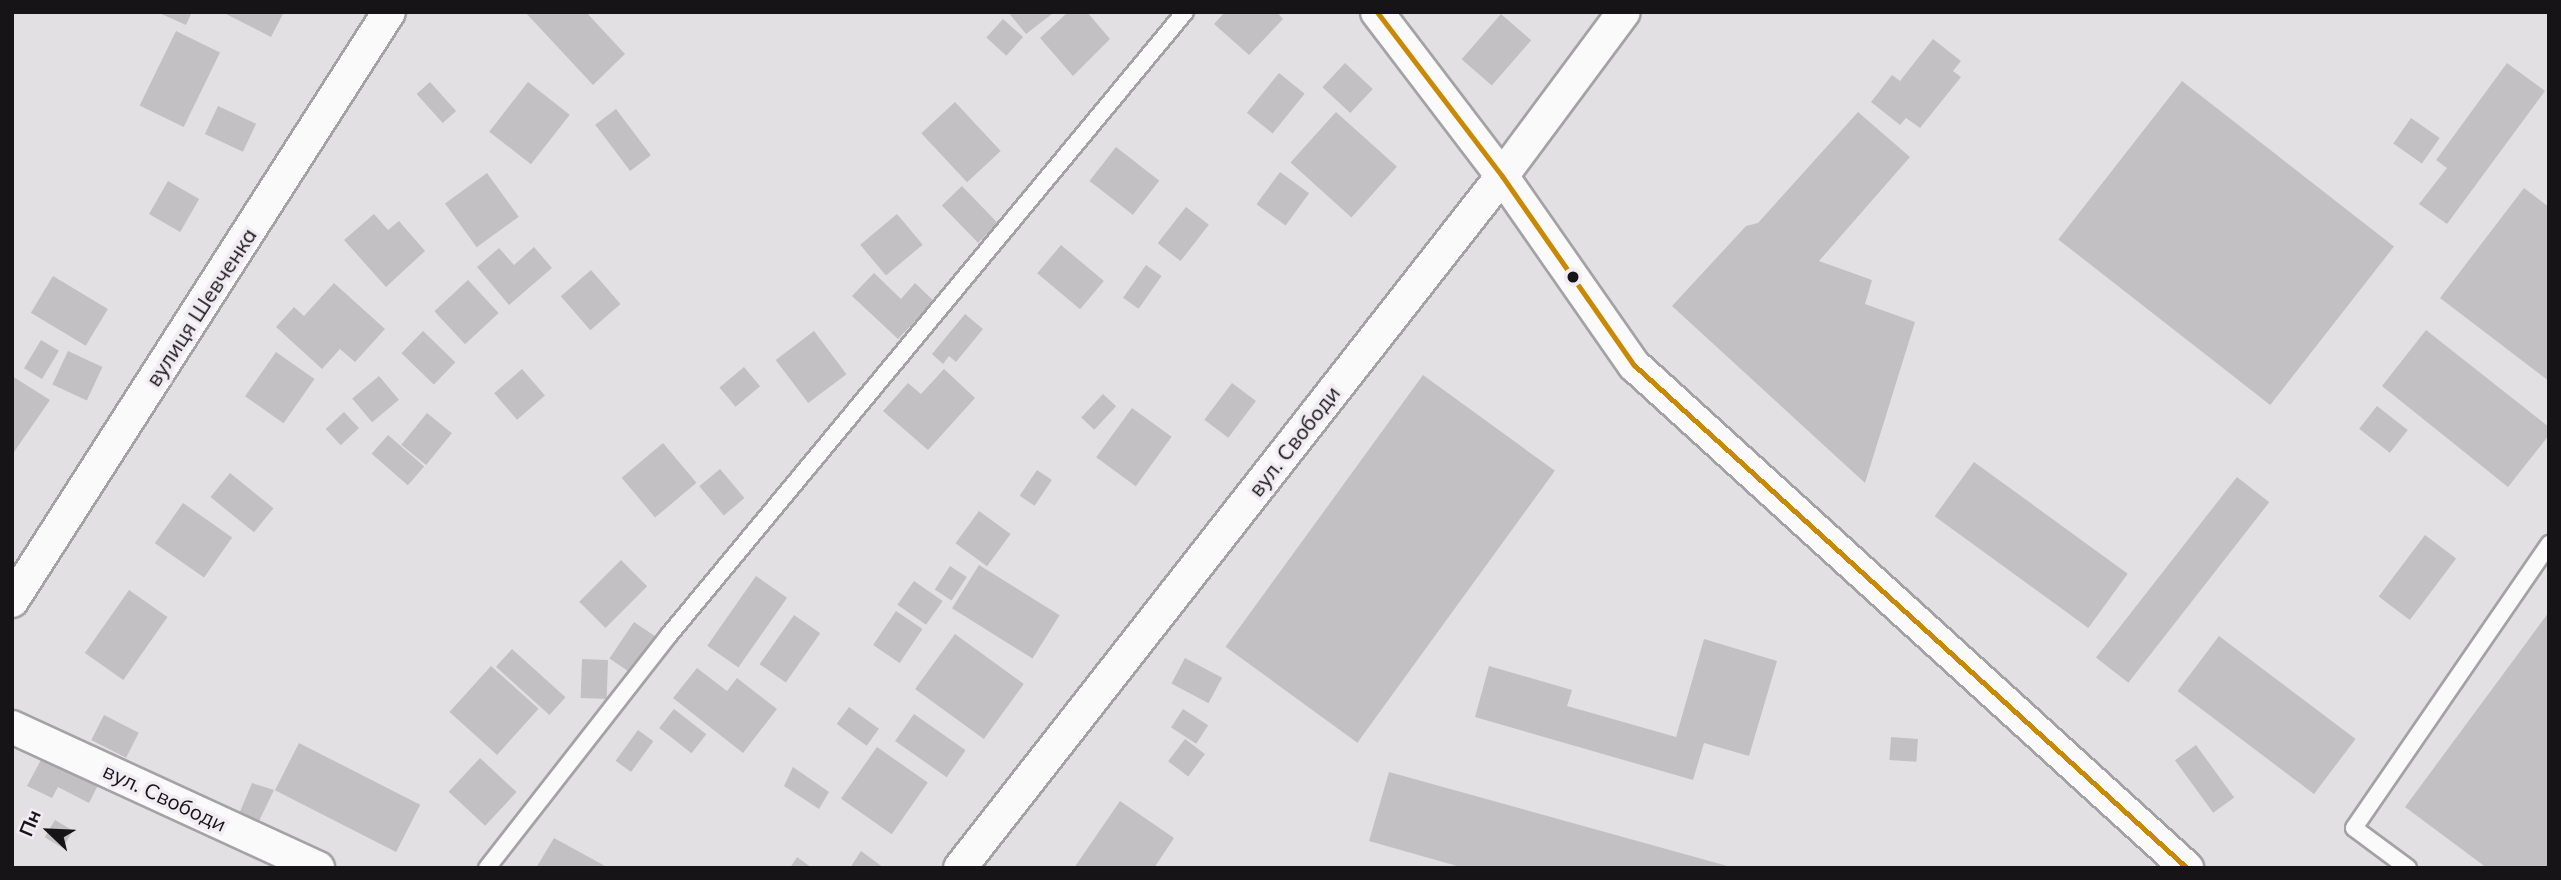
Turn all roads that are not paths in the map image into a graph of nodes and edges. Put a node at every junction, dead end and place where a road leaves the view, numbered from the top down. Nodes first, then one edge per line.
1 (389, 12) edge
2 (1185, 12) edge
3 (1377, 12) edge
4 (1624, 12) edge
5 (1502, 176) junction
6 (2549, 544) edge
7 (12, 601) edge
8 (12, 727) edge
9 (318, 868) edge
10 (486, 868) edge
11 (960, 868) edge
12 (2187, 868) edge
13 (2408, 868) edge

1 - 7 street, вулиця Шевченка
2 - 10 lane
3 - 5 street
4 - 5 street, вул. Свободи
5 - 11 street, вул. Свободи
5 - 12 street
6 - 13 lane
8 - 9 street, вул. Свободи

